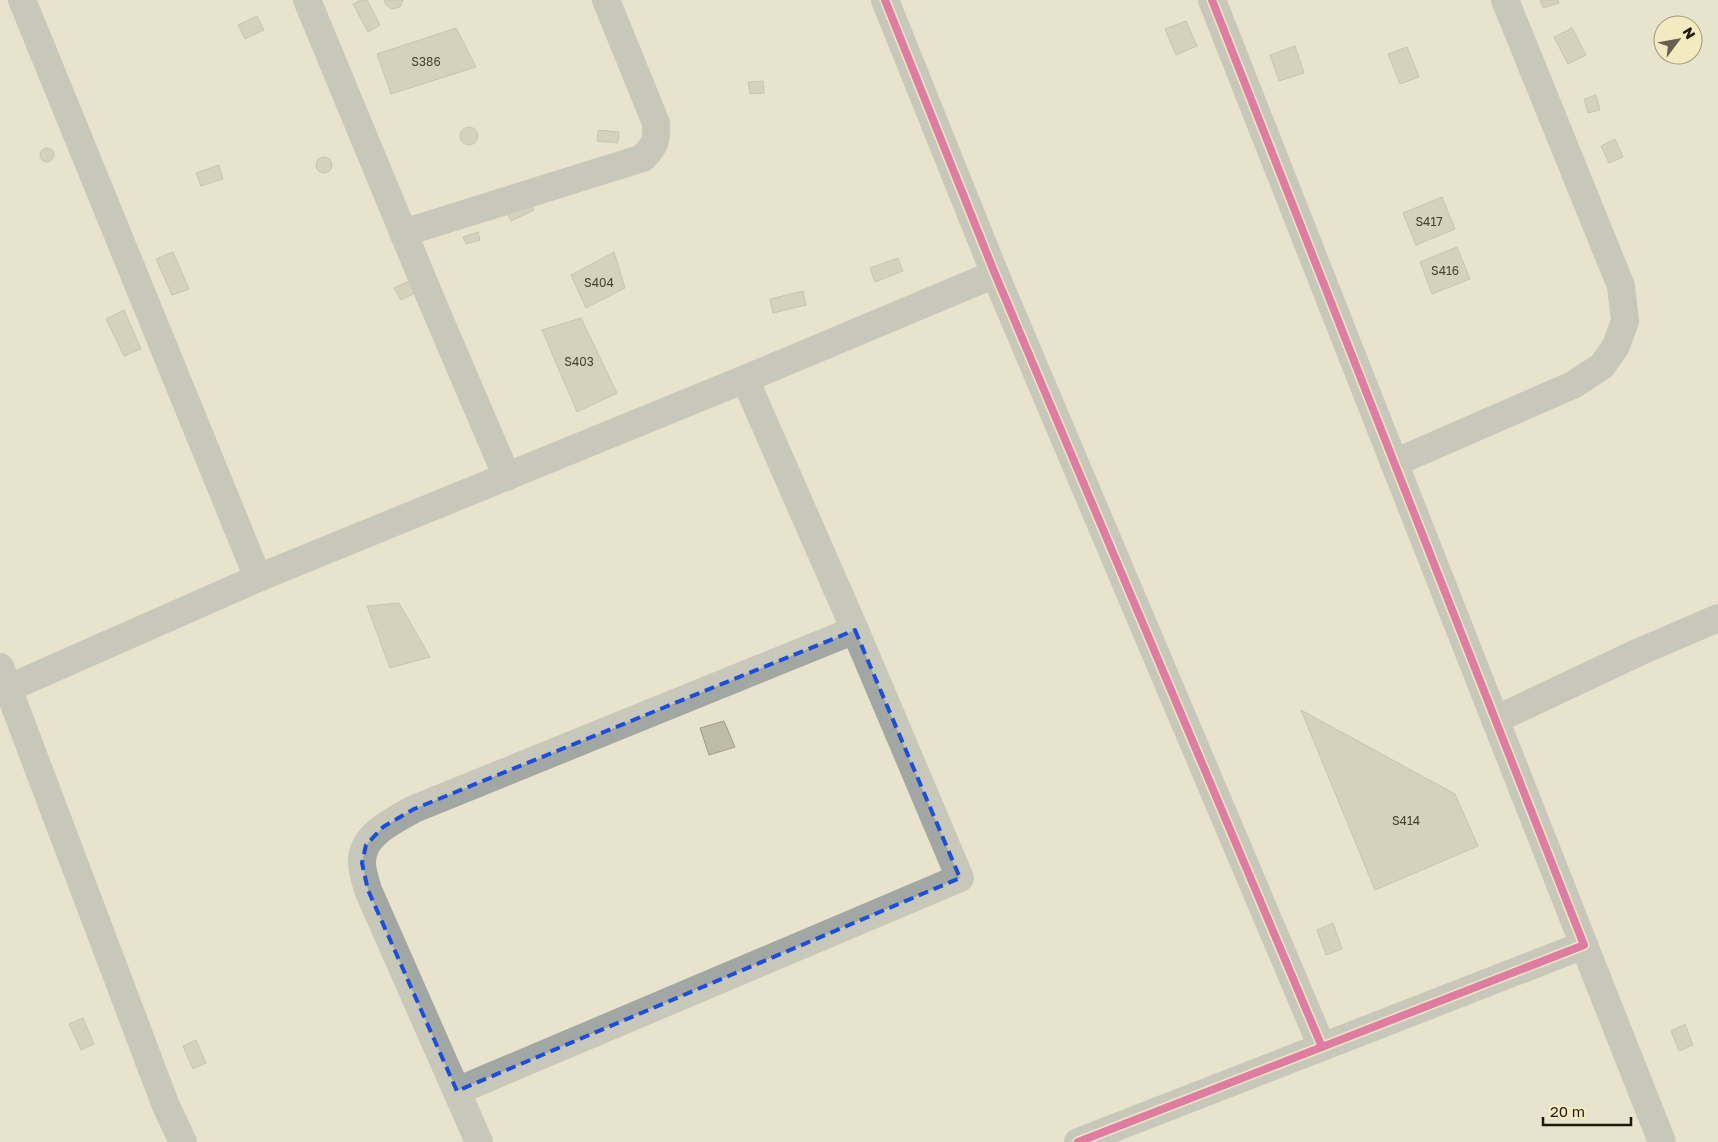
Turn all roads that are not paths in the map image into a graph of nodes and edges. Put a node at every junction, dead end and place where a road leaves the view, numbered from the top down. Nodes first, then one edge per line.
1 (22, 0) edge
2 (307, 0) edge
3 (606, 0) edge
4 (885, 0) edge
5 (1212, 0) edge
6 (1505, 0) edge
7 (403, 233) junction
8 (995, 274) junction
9 (745, 379) junction
10 (1394, 463) junction
11 (508, 476) junction
12 (258, 578) junction
13 (1718, 618) edge
14 (855, 630) junction
15 (5, 678) edge
16 (1495, 720) junction
17 (1584, 945) junction
18 (1322, 1047) junction
19 (457, 1090) junction
20 (183, 1142) edge
21 (479, 1142) edge
22 (1078, 1142) edge
23 (1662, 1142) edge

1 - 12 street
2 - 7 street
3 - 7 street
4 - 8 street
5 - 10 street
6 - 10 street
7 - 11 street
8 - 9 street
8 - 18 street
9 - 11 street
9 - 14 street
10 - 16 street
11 - 12 street
12 - 15 street
13 - 16 street
14 - 19 street
14 - 19 street
15 - 20 street
16 - 17 street
17 - 18 street
17 - 23 street
18 - 22 street
19 - 21 street

